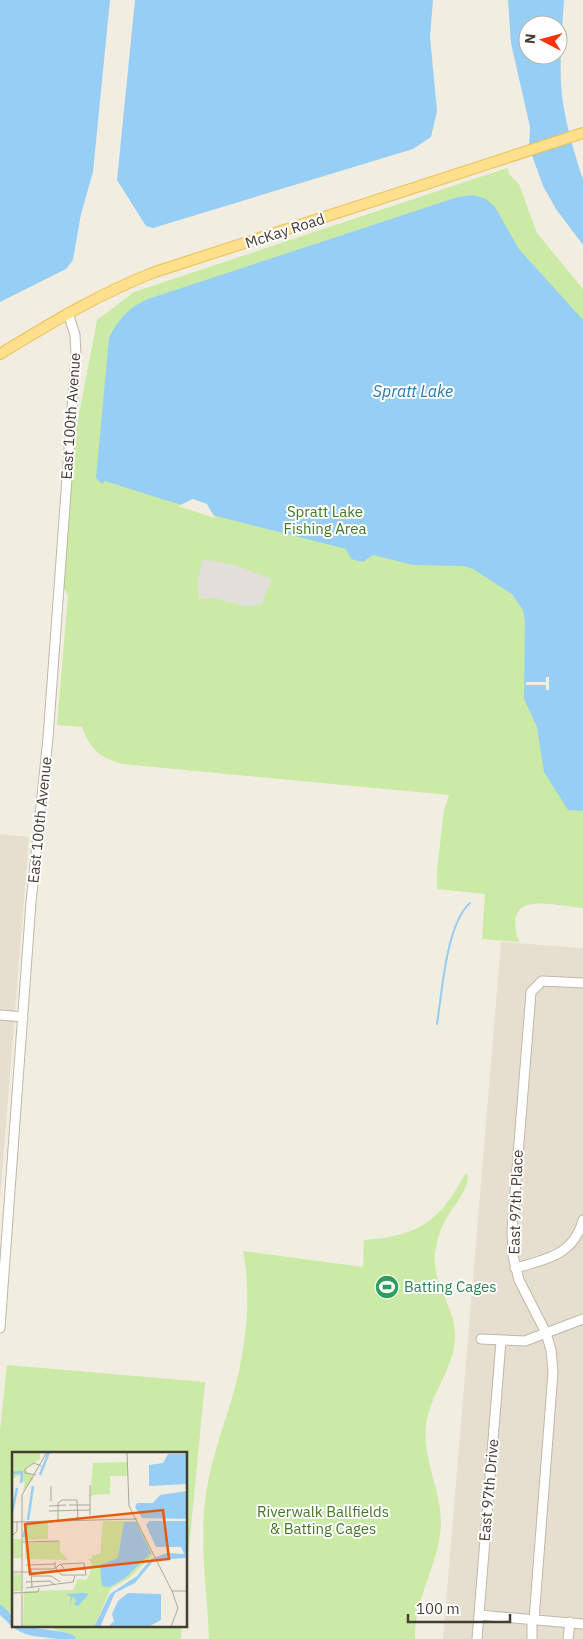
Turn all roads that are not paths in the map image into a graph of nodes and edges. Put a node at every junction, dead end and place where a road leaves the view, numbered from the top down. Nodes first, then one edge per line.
1 (582, 133) edge
2 (68, 312) junction
3 (0, 354) edge
4 (583, 983) edge
5 (0, 1015) edge
6 (23, 1016) junction
7 (583, 1220) edge
8 (3, 1244) edge
9 (515, 1268) junction
10 (583, 1319) edge
11 (0, 1328) edge
12 (546, 1333) junction
13 (481, 1339) dead end
14 (501, 1341) junction
15 (479, 1615) junction
16 (533, 1620) junction
17 (570, 1622) junction
18 (583, 1624) edge
19 (478, 1639) edge
20 (532, 1639) edge
21 (568, 1639) edge

1 - 2 main road, McKay Road
2 - 3 main road, McKay Road
2 - 6 street, East 100th Avenue
4 - 9 street, East 97th Place
5 - 6 street
6 - 8 street, East 100th Avenue
7 - 9 street
8 - 11 street, East 100th Avenue
9 - 12 street, East 97th Place
10 - 12 street
12 - 14 street
12 - 16 street, East 97th Place
13 - 14 street
14 - 15 street, East 97th Drive
15 - 16 street
15 - 19 street, East 97th Drive
16 - 17 street
16 - 20 street, East 97th Place
17 - 18 street
17 - 21 street

